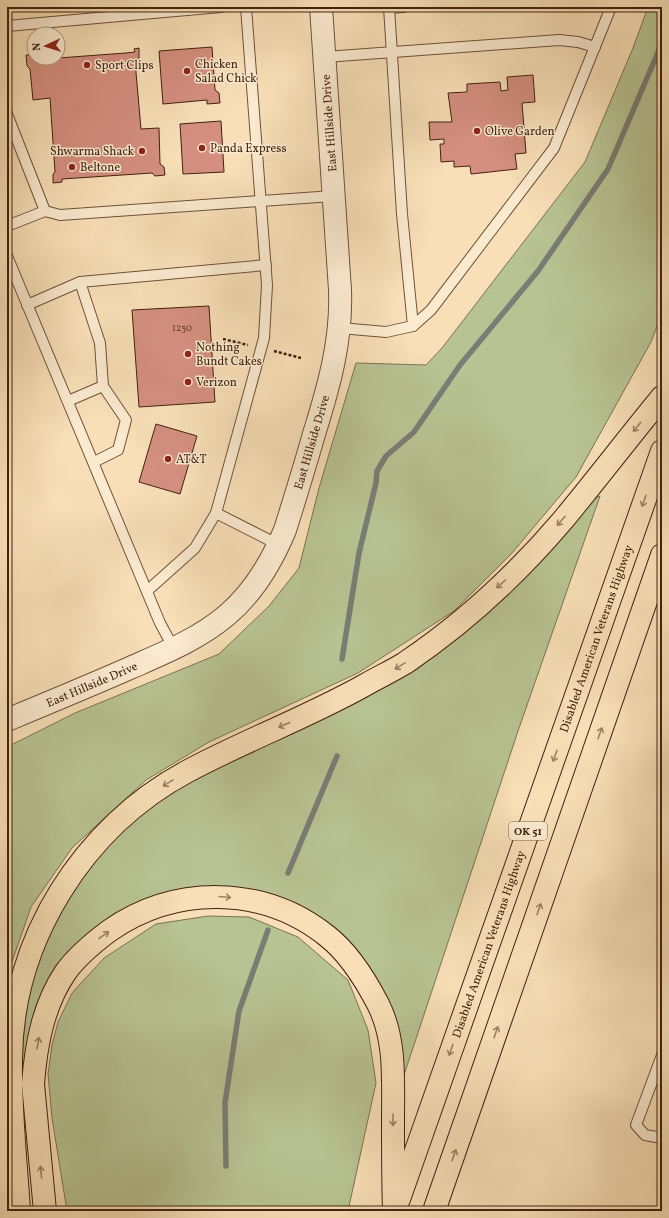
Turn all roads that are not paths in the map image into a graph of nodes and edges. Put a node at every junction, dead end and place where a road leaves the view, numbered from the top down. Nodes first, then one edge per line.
1 (221, 7) edge
2 (246, 7) edge
3 (321, 7) edge
4 (403, 7) edge
5 (610, 7) edge
6 (389, 8) edge
7 (7, 26) edge
8 (596, 47) junction
9 (391, 51) junction
10 (325, 57) junction
11 (7, 114) edge
12 (333, 196) junction
13 (260, 201) junction
14 (46, 211) junction
15 (7, 226) edge
16 (7, 256) edge
17 (266, 265) junction
18 (80, 282) junction
19 (27, 305) junction
20 (413, 326) junction
21 (340, 328) junction
22 (103, 386) junction
23 (662, 397) edge
24 (68, 401) junction
25 (662, 451) edge
26 (94, 462) junction
27 (216, 513) junction
28 (279, 545) junction
29 (662, 555) edge
30 (147, 591) junction
31 (174, 649) junction
32 (7, 720) edge
33 (662, 1054) edge
34 (662, 1138) edge
35 (19, 1211) edge
36 (45, 1211) edge
37 (394, 1211) edge
38 (434, 1211) edge

1 - 7 lane
2 - 13 lane
3 - 10 street, East Hillside Drive
4 - 6 lane
5 - 8 lane
6 - 9 lane
8 - 9 lane
8 - 20 lane
9 - 10 lane
9 - 20 lane
10 - 12 street, East Hillside Drive
11 - 14 lane
12 - 13 lane
12 - 21 street, East Hillside Drive
13 - 14 lane
13 - 17 lane
14 - 15 lane
16 - 19 lane
17 - 18 lane
17 - 27 lane
18 - 19 lane
18 - 22 lane
19 - 24 lane
20 - 21 lane
21 - 28 street, East Hillside Drive
22 - 24 lane
22 - 26 lane
23 -> 35 highway
24 - 26 lane
25 -> 37 highway, Disabled American Veterans Highway / OK 51
26 - 30 lane
27 - 28 lane
27 - 30 lane
28 - 31 street, East Hillside Drive
38 -> 29 highway, OK 51
30 - 31 lane
31 - 32 street, East Hillside Drive
33 - 34 lane
36 -> 37 highway

